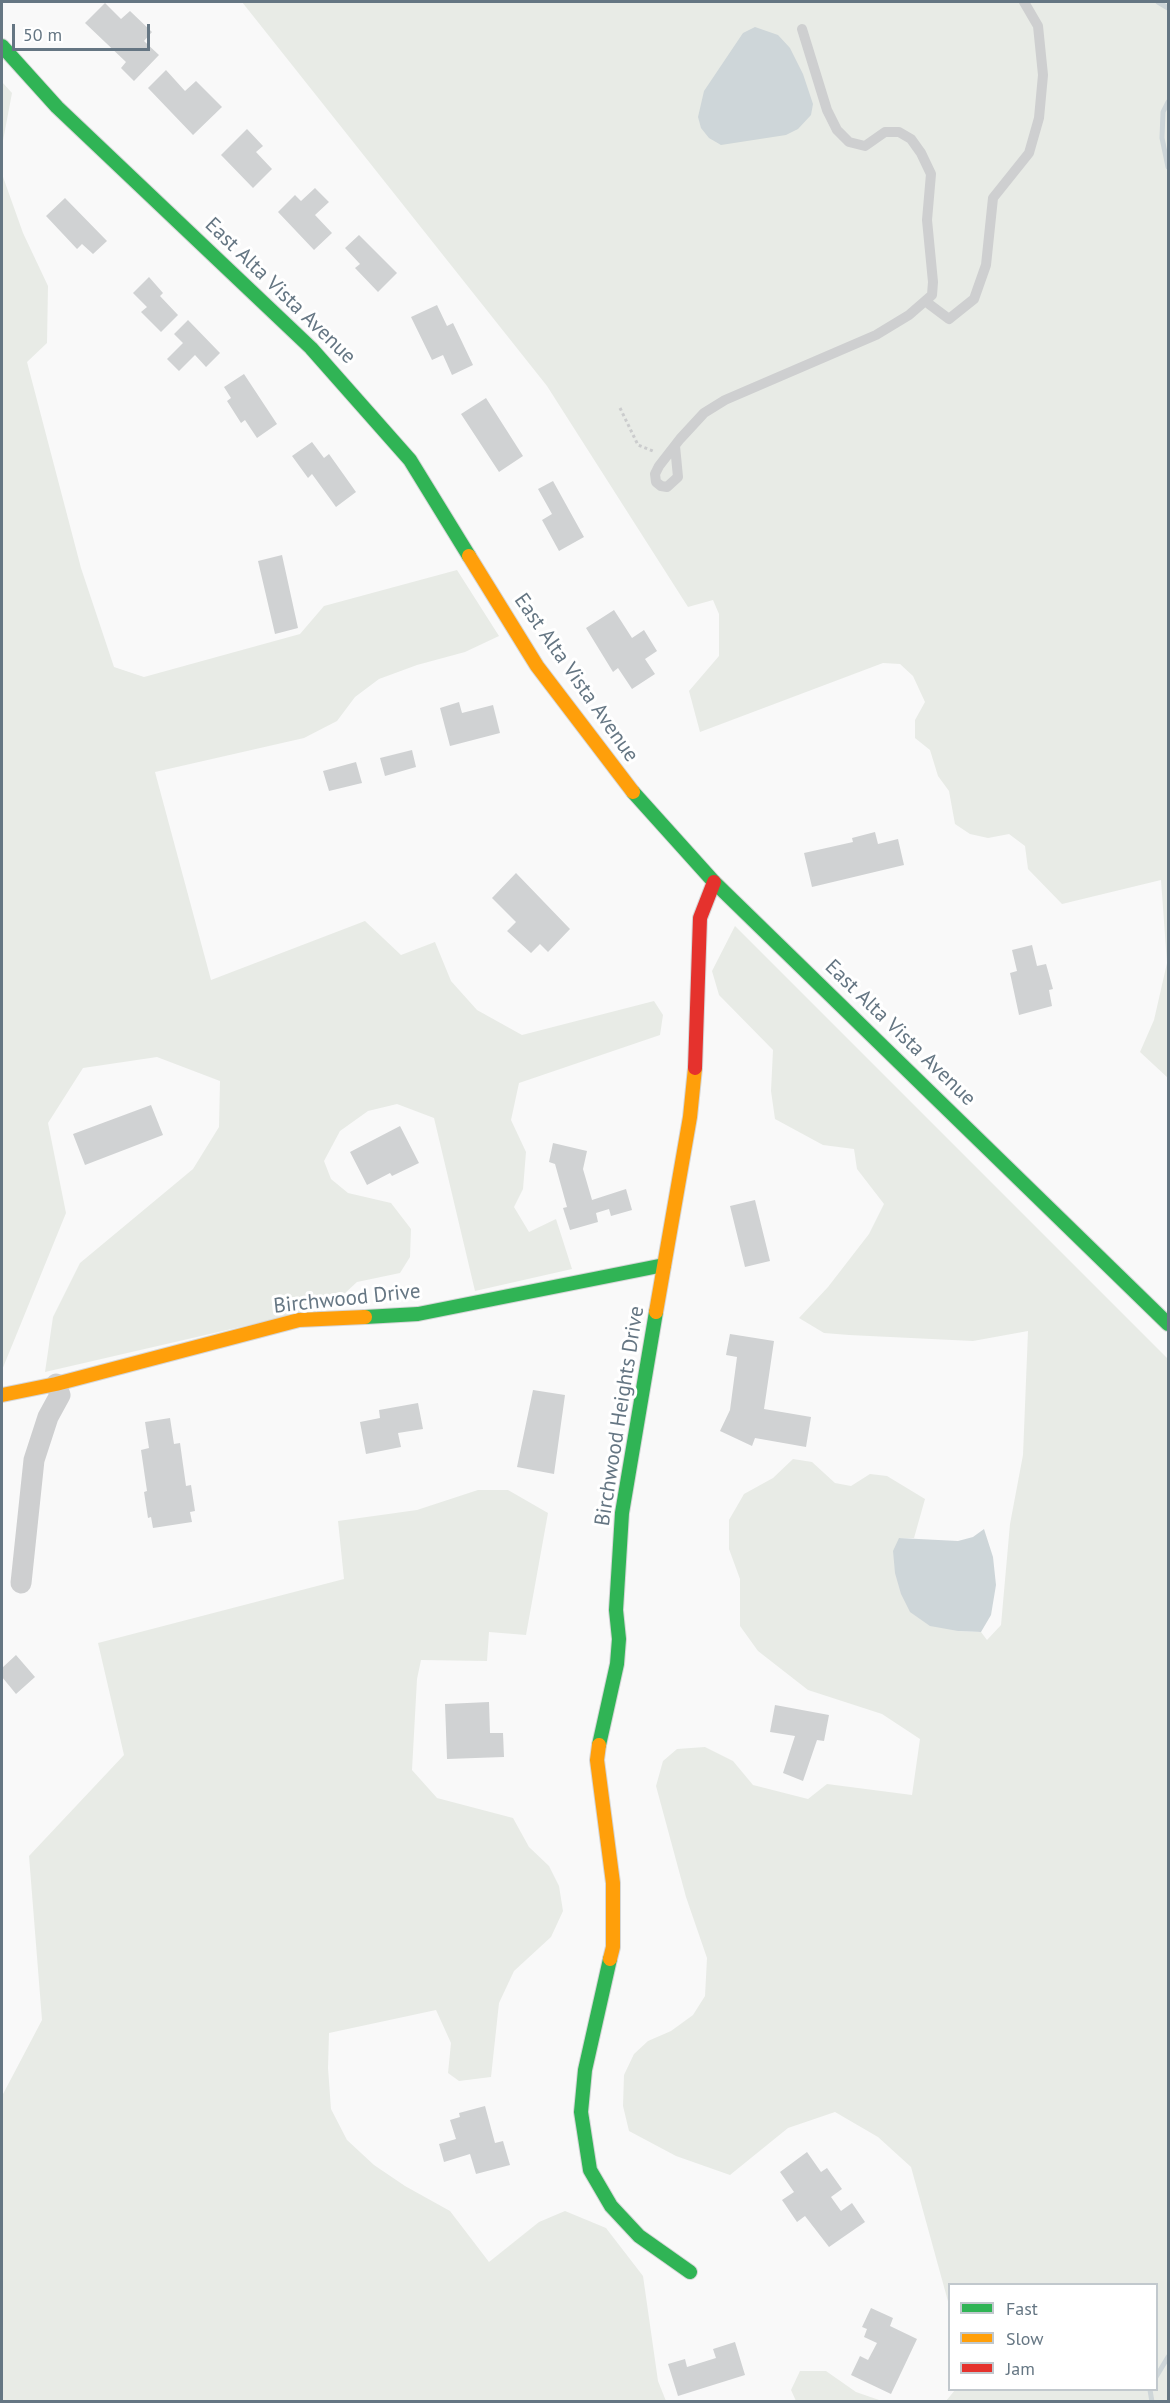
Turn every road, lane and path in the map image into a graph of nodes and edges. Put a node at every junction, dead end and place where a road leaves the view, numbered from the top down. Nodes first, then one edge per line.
1 (1024, 2) edge
2 (802, 29) dead end
3 (2, 46) edge
4 (925, 301) junction
5 (620, 408) dead end
6 (672, 451) joint
7 (714, 882) junction
8 (664, 1265) junction
9 (1168, 1324) edge
10 (56, 1384) junction
11 (2, 1395) edge
12 (21, 1583) dead end
13 (690, 2271) dead end

1 - 4 lane
2 - 4 lane
3 - 7 street, East Alta Vista Avenue
4 - 6 lane
5 - 6 path
7 - 8 street, Birchwood Heights Drive
7 - 9 street, East Alta Vista Avenue
8 - 10 street, Birchwood Drive
8 - 13 street, Birchwood Heights Drive
10 - 11 street, Birchwood Drive
10 - 12 street

